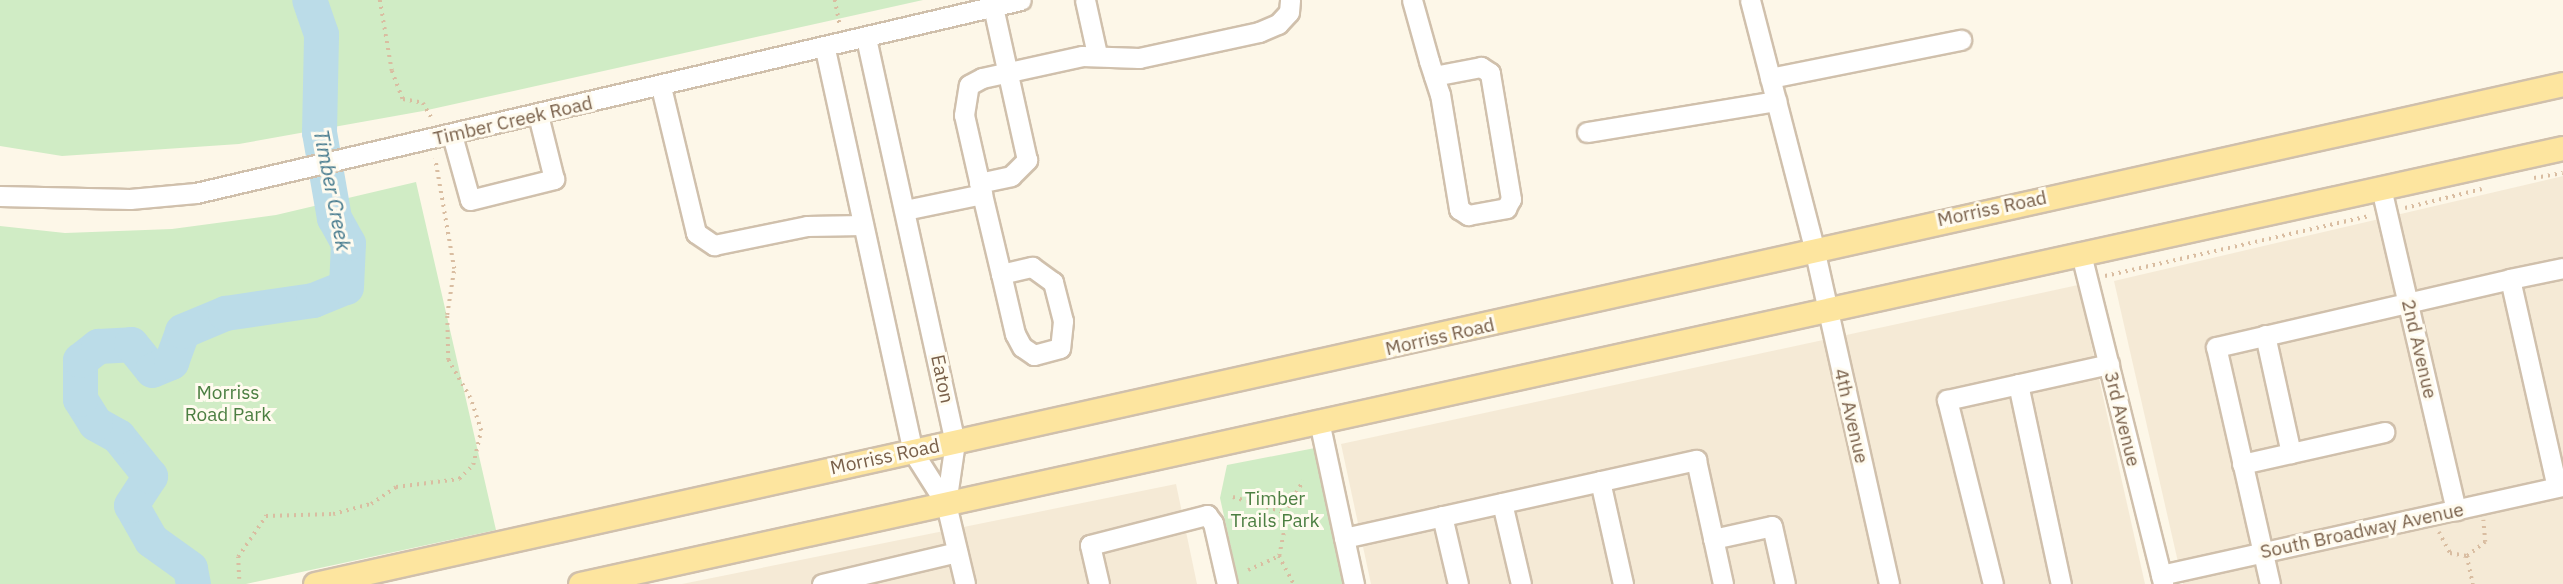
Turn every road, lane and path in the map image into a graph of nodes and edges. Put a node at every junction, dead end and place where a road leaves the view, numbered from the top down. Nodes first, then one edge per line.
1 (380, 0) edge
2 (835, 0) edge
3 (1021, 0) edge
4 (1084, 0) edge
5 (1290, 0) edge
6 (1412, 0) edge
7 (1750, 0) edge
8 (992, 7) junction
9 (841, 27) dead end
10 (866, 38) junction
11 (1961, 40) dead end
12 (825, 49) junction
13 (1097, 54) junction
14 (1009, 72) junction
15 (1434, 76) junction
16 (1770, 78) junction
17 (2563, 84) edge
18 (661, 87) junction
19 (1776, 100) junction
20 (538, 115) junction
21 (431, 117) dead end
22 (1587, 132) dead end
23 (452, 135) junction
24 (2563, 148) edge
25 (435, 159) dead end
26 (2563, 173) edge
27 (2528, 178) dead end
28 (2493, 186) dead end
29 (981, 188) junction
30 (2381, 188) junction
31 (0, 196) edge
32 (905, 210) junction
33 (2387, 212) junction
34 (863, 225) junction
35 (1814, 248) junction
36 (2081, 254) junction
37 (2563, 268) edge
38 (1001, 275) junction
39 (2510, 279) junction
40 (2088, 280) junction
41 (2408, 301) junction
42 (1828, 310) junction
43 (2265, 335) junction
44 (2109, 364) junction
45 (2018, 384) junction
46 (1319, 421) junction
47 (2385, 432) dead end
48 (956, 442) junction
49 (913, 452) junction
50 (2291, 453) junction
51 (2242, 464) junction
52 (1303, 481) dead end
53 (1600, 481) junction
54 (2560, 486) edge
55 (1233, 496) dead end
56 (1502, 503) junction
57 (946, 504) junction
58 (2456, 510) junction
59 (1288, 514) junction
60 (1442, 516) junction
61 (1344, 538) junction
62 (1713, 539) junction
63 (957, 552) junction
64 (2262, 553) junction
65 (1279, 556) junction
66 (2467, 556) dead end
67 (1248, 570) dead end
68 (239, 579) dead end
69 (2162, 580) edge
70 (612, 581) edge
71 (315, 584) edge
72 (580, 584) edge
73 (822, 584) edge
74 (965, 584) edge
75 (1099, 584) edge
76 (1227, 584) edge
77 (1294, 584) edge
78 (1354, 584) edge
79 (1458, 584) edge
80 (1521, 584) edge
81 (1623, 584) edge
82 (1723, 584) edge
83 (1785, 584) edge
84 (1889, 584) edge
85 (1993, 584) edge
86 (2061, 584) edge
87 (2270, 584) edge
88 (2473, 584) edge

1 - 21 path
2 - 9 path
3 - 8 street, Timber Creek Road
4 - 13 street
5 - 13 street
6 - 15 street
7 - 16 street, 4th Avenue
8 - 10 street, Timber Creek Road
8 - 14 street
10 - 12 street, Timber Creek Road
10 - 32 street, Eaton
11 - 16 street
12 - 18 street, Timber Creek Road
12 - 34 street
13 - 14 street
14 - 29 street
14 - 29 street
15 - 15 street
16 - 19 street, 4th Avenue
17 - 35 main road, Morriss Road
18 - 20 street, Timber Creek Road
18 - 34 street
19 - 22 street
19 - 35 street, 4th Avenue
20 - 23 street, Timber Creek Road
20 - 23 street
23 - 31 street, Timber Creek Road
24 - 30 main road
25 - 68 path
26 - 27 path
28 - 33 path
29 - 32 street
29 - 38 street
30 - 33 street, 2nd Avenue
30 - 36 main road
32 - 48 street, Eaton
33 - 40 path
33 - 41 street, 2nd Avenue
34 - 49 street
35 - 42 street, 4th Avenue
35 - 48 main road, Morriss Road
36 - 40 street, 3rd Avenue
36 - 42 main road
37 - 39 street
38 - 38 street
39 - 41 street
39 - 54 street
40 - 44 street, 3rd Avenue
41 - 43 street
41 - 58 street, 2nd Avenue
42 - 46 main road
42 - 84 street, 4th Avenue
43 - 50 street
43 - 51 street
44 - 45 street
44 - 69 street, 3rd Avenue
45 - 85 street
45 - 86 street
46 - 57 main road
46 - 61 street
47 - 50 street
48 - 49 main road, Morriss Road
48 - 57 street, Eaton
49 - 57 street
49 - 71 main road, Morriss Road
50 - 51 street
51 - 64 street
52 - 59 path
53 - 56 street
53 - 62 street
53 - 81 street
54 - 58 street, South Broadway Avenue
55 - 59 path
56 - 60 street
56 - 80 street
57 - 63 street
57 - 70 main road
58 - 64 street, South Broadway Avenue
59 - 65 path
60 - 61 street
60 - 79 street
61 - 78 street
62 - 82 street
62 - 83 street
63 - 73 street
63 - 74 street
64 - 69 street, South Broadway Avenue
64 - 87 street
65 - 67 path
65 - 77 path
66 - 88 path
70 - 72 main road
75 - 76 street

